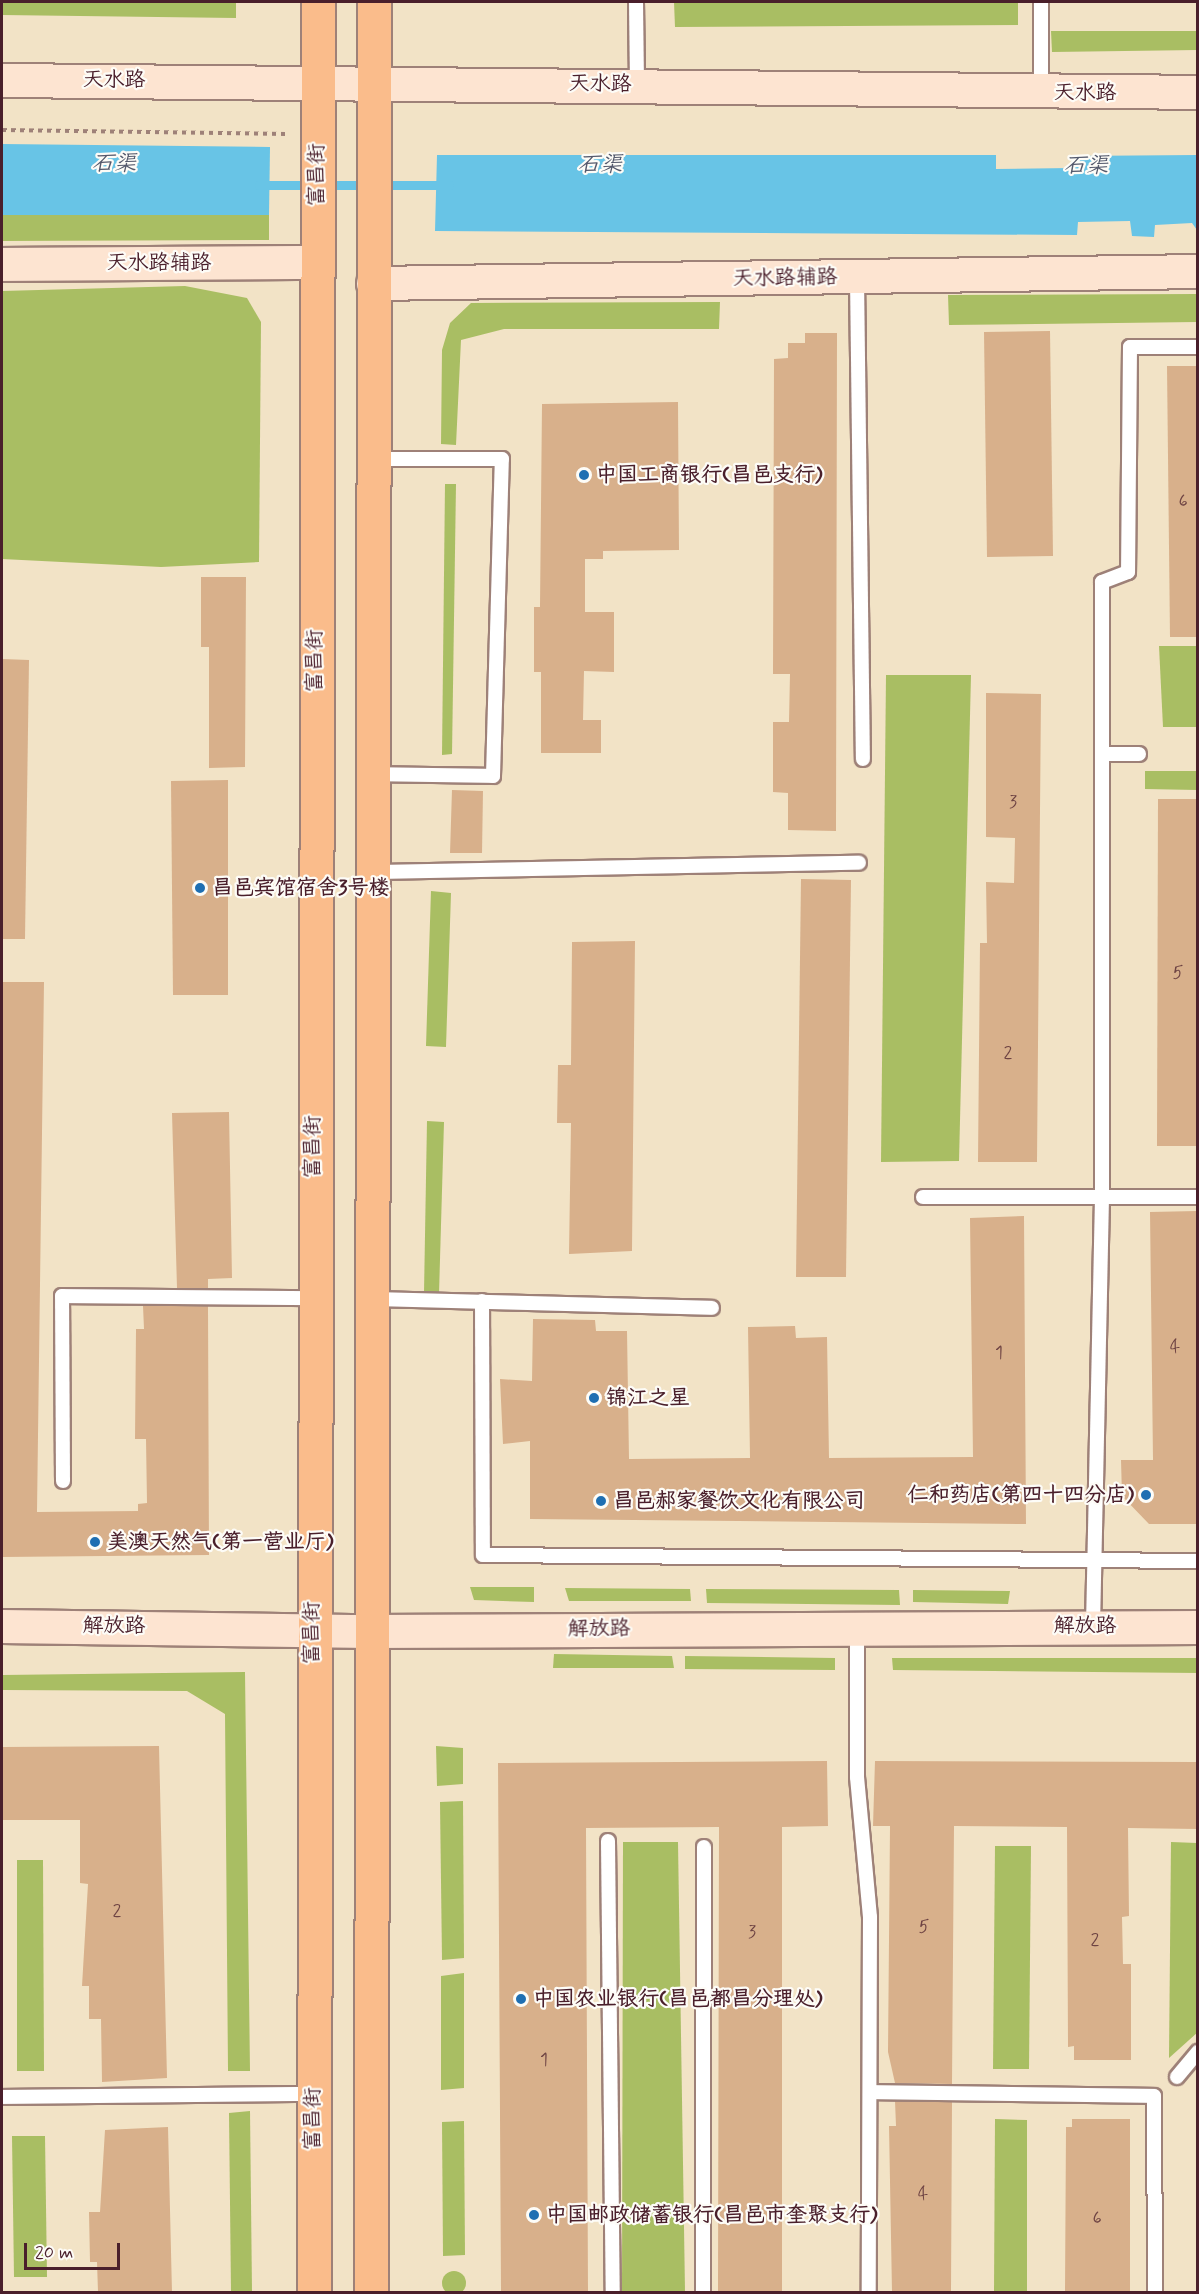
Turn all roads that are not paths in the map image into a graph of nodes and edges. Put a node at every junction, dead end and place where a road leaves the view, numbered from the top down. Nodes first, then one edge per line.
1 (318, 2) edge
2 (374, 2) edge
3 (636, 2) edge
4 (1041, 2) edge
5 (2, 80) edge
6 (317, 80) junction
7 (373, 81) junction
8 (637, 85) junction
9 (1197, 92) edge
10 (1041, 93) junction
11 (317, 248) junction
12 (2, 264) edge
13 (1197, 271) edge
14 (857, 277) junction
15 (373, 283) junction
16 (1197, 347) edge
17 (373, 459) junction
18 (1104, 753) junction
19 (1139, 753) dead end
20 (862, 759) dead end
21 (372, 774) junction
22 (859, 864) dead end
23 (371, 872) junction
24 (923, 1197) dead end
25 (1102, 1197) junction
26 (1197, 1197) edge
27 (313, 1298) junction
28 (370, 1299) junction
29 (482, 1301) junction
30 (712, 1308) dead end
31 (63, 1481) dead end
32 (1094, 1560) junction
33 (1197, 1561) edge
34 (2, 1626) edge
35 (857, 1626) junction
36 (1093, 1626) junction
37 (1197, 1627) edge
38 (312, 1628) junction
39 (369, 1631) junction
40 (608, 1841) dead end
41 (704, 1847) dead end
42 (1197, 2052) edge
43 (1177, 2077) dead end
44 (870, 2092) junction
45 (313, 2094) junction
46 (2, 2097) edge
47 (314, 2292) edge
48 (371, 2292) edge
49 (613, 2292) edge
50 (703, 2292) edge
51 (868, 2292) edge
52 (1155, 2292) edge

1 - 6 main road, 富昌街
2 - 7 main road
3 - 8 lane
4 - 10 lane
5 - 6 street, 天水路
6 - 7 street, 天水路
6 - 11 main road, 富昌街
7 - 8 street, 天水路
7 - 15 main road
8 - 10 street, 天水路
9 - 10 street, 天水路
11 - 12 street, 天水路辅路
11 - 27 main road, 富昌街
13 - 14 street, 天水路辅路
14 - 15 street, 天水路辅路
14 - 20 lane
15 - 17 main road
16 - 18 lane
17 - 21 main road
17 - 21 lane
18 - 19 lane
18 - 25 lane
21 - 23 main road
22 - 23 lane
23 - 28 main road
24 - 25 lane
25 - 26 lane
25 - 32 lane
27 - 31 lane
27 - 38 main road, 富昌街
28 - 29 lane
28 - 39 main road
29 - 30 lane
29 - 32 lane
32 - 33 lane
32 - 36 lane
34 - 38 street, 解放路
35 - 36 street, 解放路
35 - 39 street, 解放路
35 - 44 lane
36 - 37 street, 解放路
38 - 39 street, 解放路
38 - 45 main road, 富昌街
39 - 48 main road
40 - 49 lane
41 - 50 lane
42 - 43 lane
44 - 51 lane
44 - 52 lane
45 - 46 lane
45 - 47 main road, 富昌街

